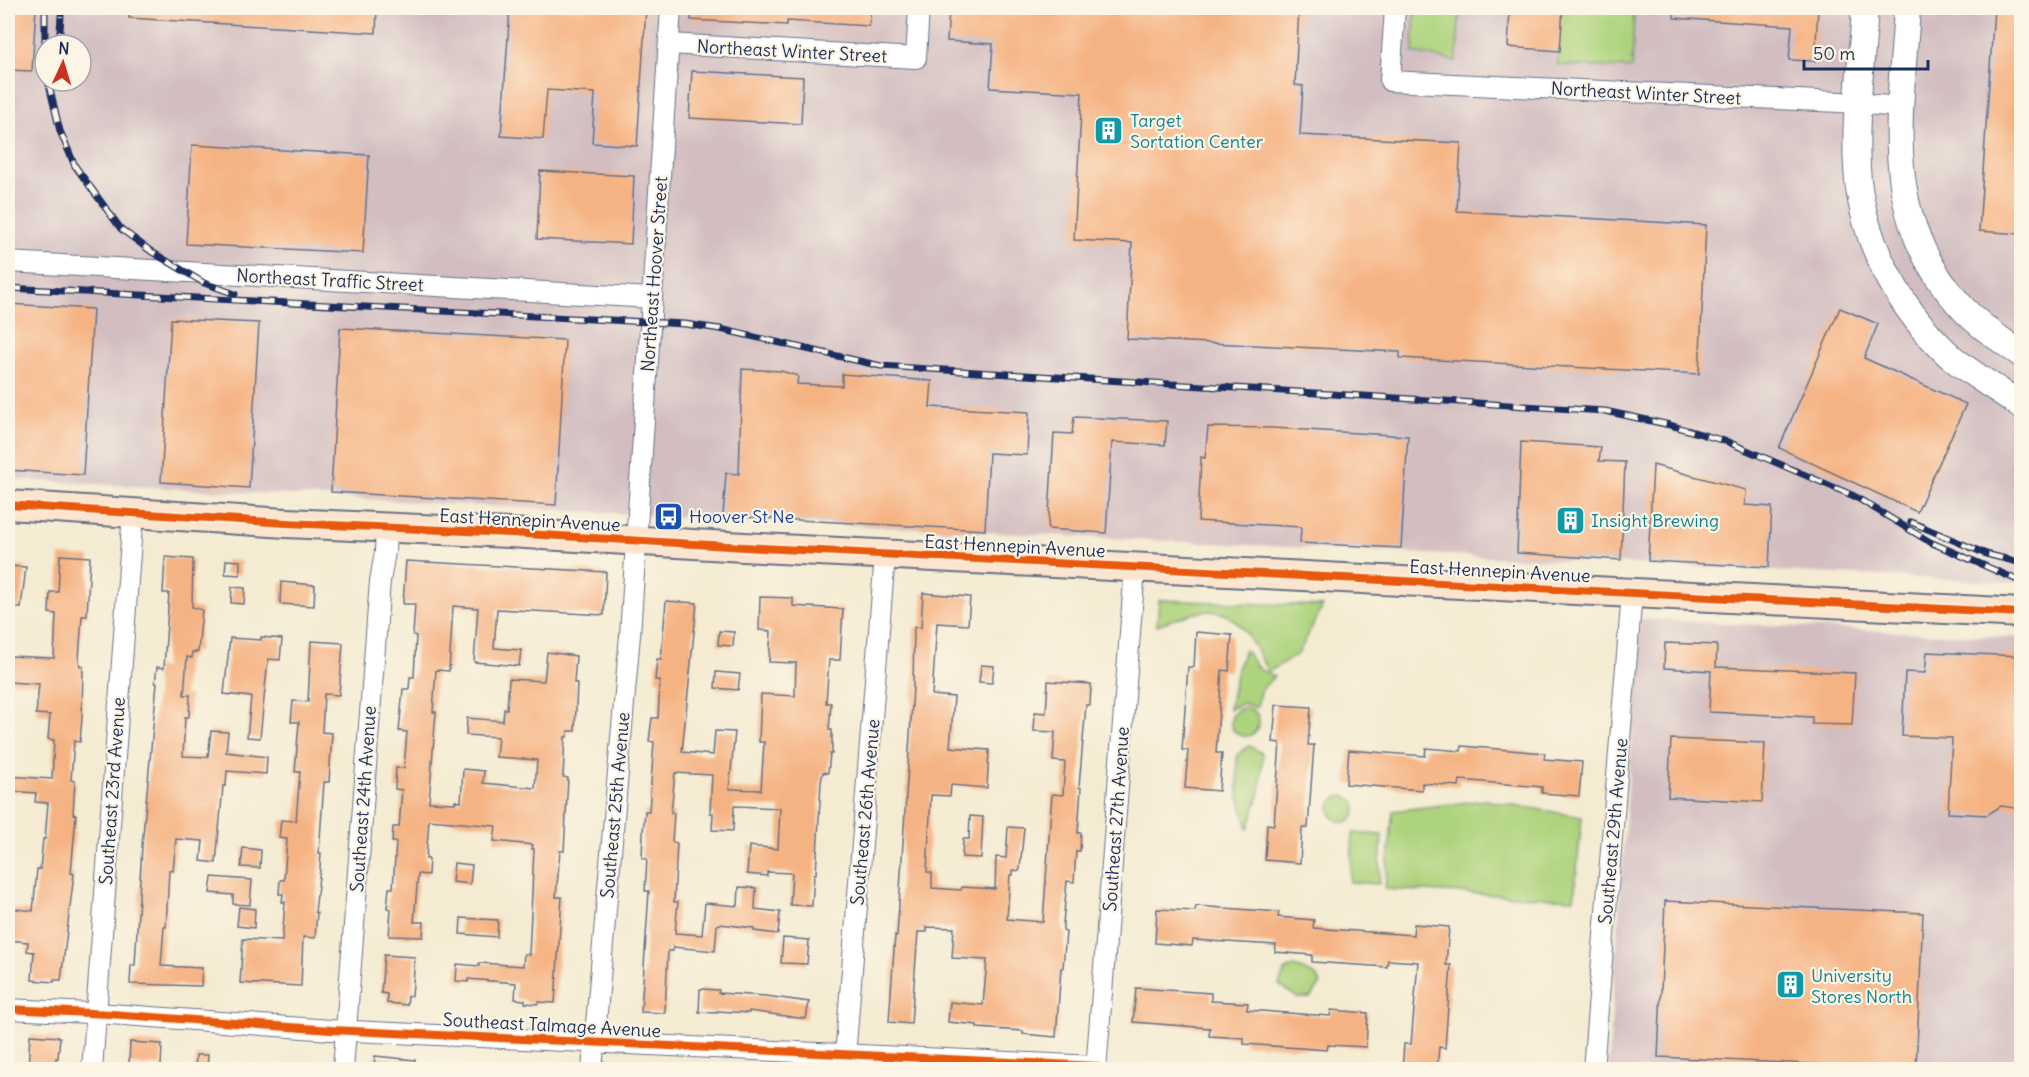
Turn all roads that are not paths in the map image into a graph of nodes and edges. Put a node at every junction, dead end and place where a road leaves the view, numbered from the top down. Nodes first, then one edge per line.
1 (671, 8) edge
2 (919, 8) edge
3 (1395, 8) edge
4 (1865, 8) edge
5 (1907, 8) edge
6 (669, 44) junction
7 (1859, 103) junction
8 (1901, 107) junction
9 (8, 262) edge
10 (652, 298) junction
11 (2022, 355) edge
12 (2022, 406) edge
13 (8, 505) edge
14 (133, 512) junction
15 (386, 528) junction
16 (637, 540) junction
17 (885, 555) junction
18 (1135, 568) junction
19 (1632, 593) junction
20 (2022, 613) edge
21 (8, 1009) edge
22 (96, 1014) junction
23 (346, 1030) junction
24 (594, 1042) junction
25 (844, 1062) edge
26 (1096, 1068) edge
27 (92, 1070) edge
28 (343, 1070) edge
29 (592, 1070) edge
30 (1593, 1070) edge

1 - 6 street, Northeast Hoover Street
2 - 6 street, Northeast Winter Street
3 - 7 street, Northeast Winter Street
4 - 7 street
5 - 8 street
6 - 10 street, Northeast Hoover Street
7 - 8 street, Northeast Winter Street
7 - 12 street
8 - 11 street
9 - 10 street, Northeast Traffic Street
10 - 16 street, Northeast Hoover Street
13 - 14 main road, East Hennepin Avenue
14 - 15 main road, East Hennepin Avenue
14 - 22 street, Southeast 23rd Avenue
15 - 16 main road, East Hennepin Avenue
15 - 23 street, Southeast 24th Avenue
16 - 17 main road, East Hennepin Avenue
16 - 24 street, Southeast 25th Avenue
17 - 18 main road, East Hennepin Avenue
17 - 25 street, Southeast 26th Avenue
18 - 19 main road, East Hennepin Avenue
18 - 26 street, Southeast 27th Avenue
19 - 20 main road, East Hennepin Avenue
19 - 30 street, Southeast 29th Avenue
21 - 22 street, Southeast Talmage Avenue
22 - 23 street, Southeast Talmage Avenue
22 - 27 street, Southeast 23rd Avenue
23 - 24 street, Southeast Talmage Avenue
23 - 28 street, Southeast 24th Avenue
24 - 25 street, Southeast Talmage Avenue
24 - 29 street, Southeast 25th Avenue
25 - 26 street, Southeast Talmage Avenue

